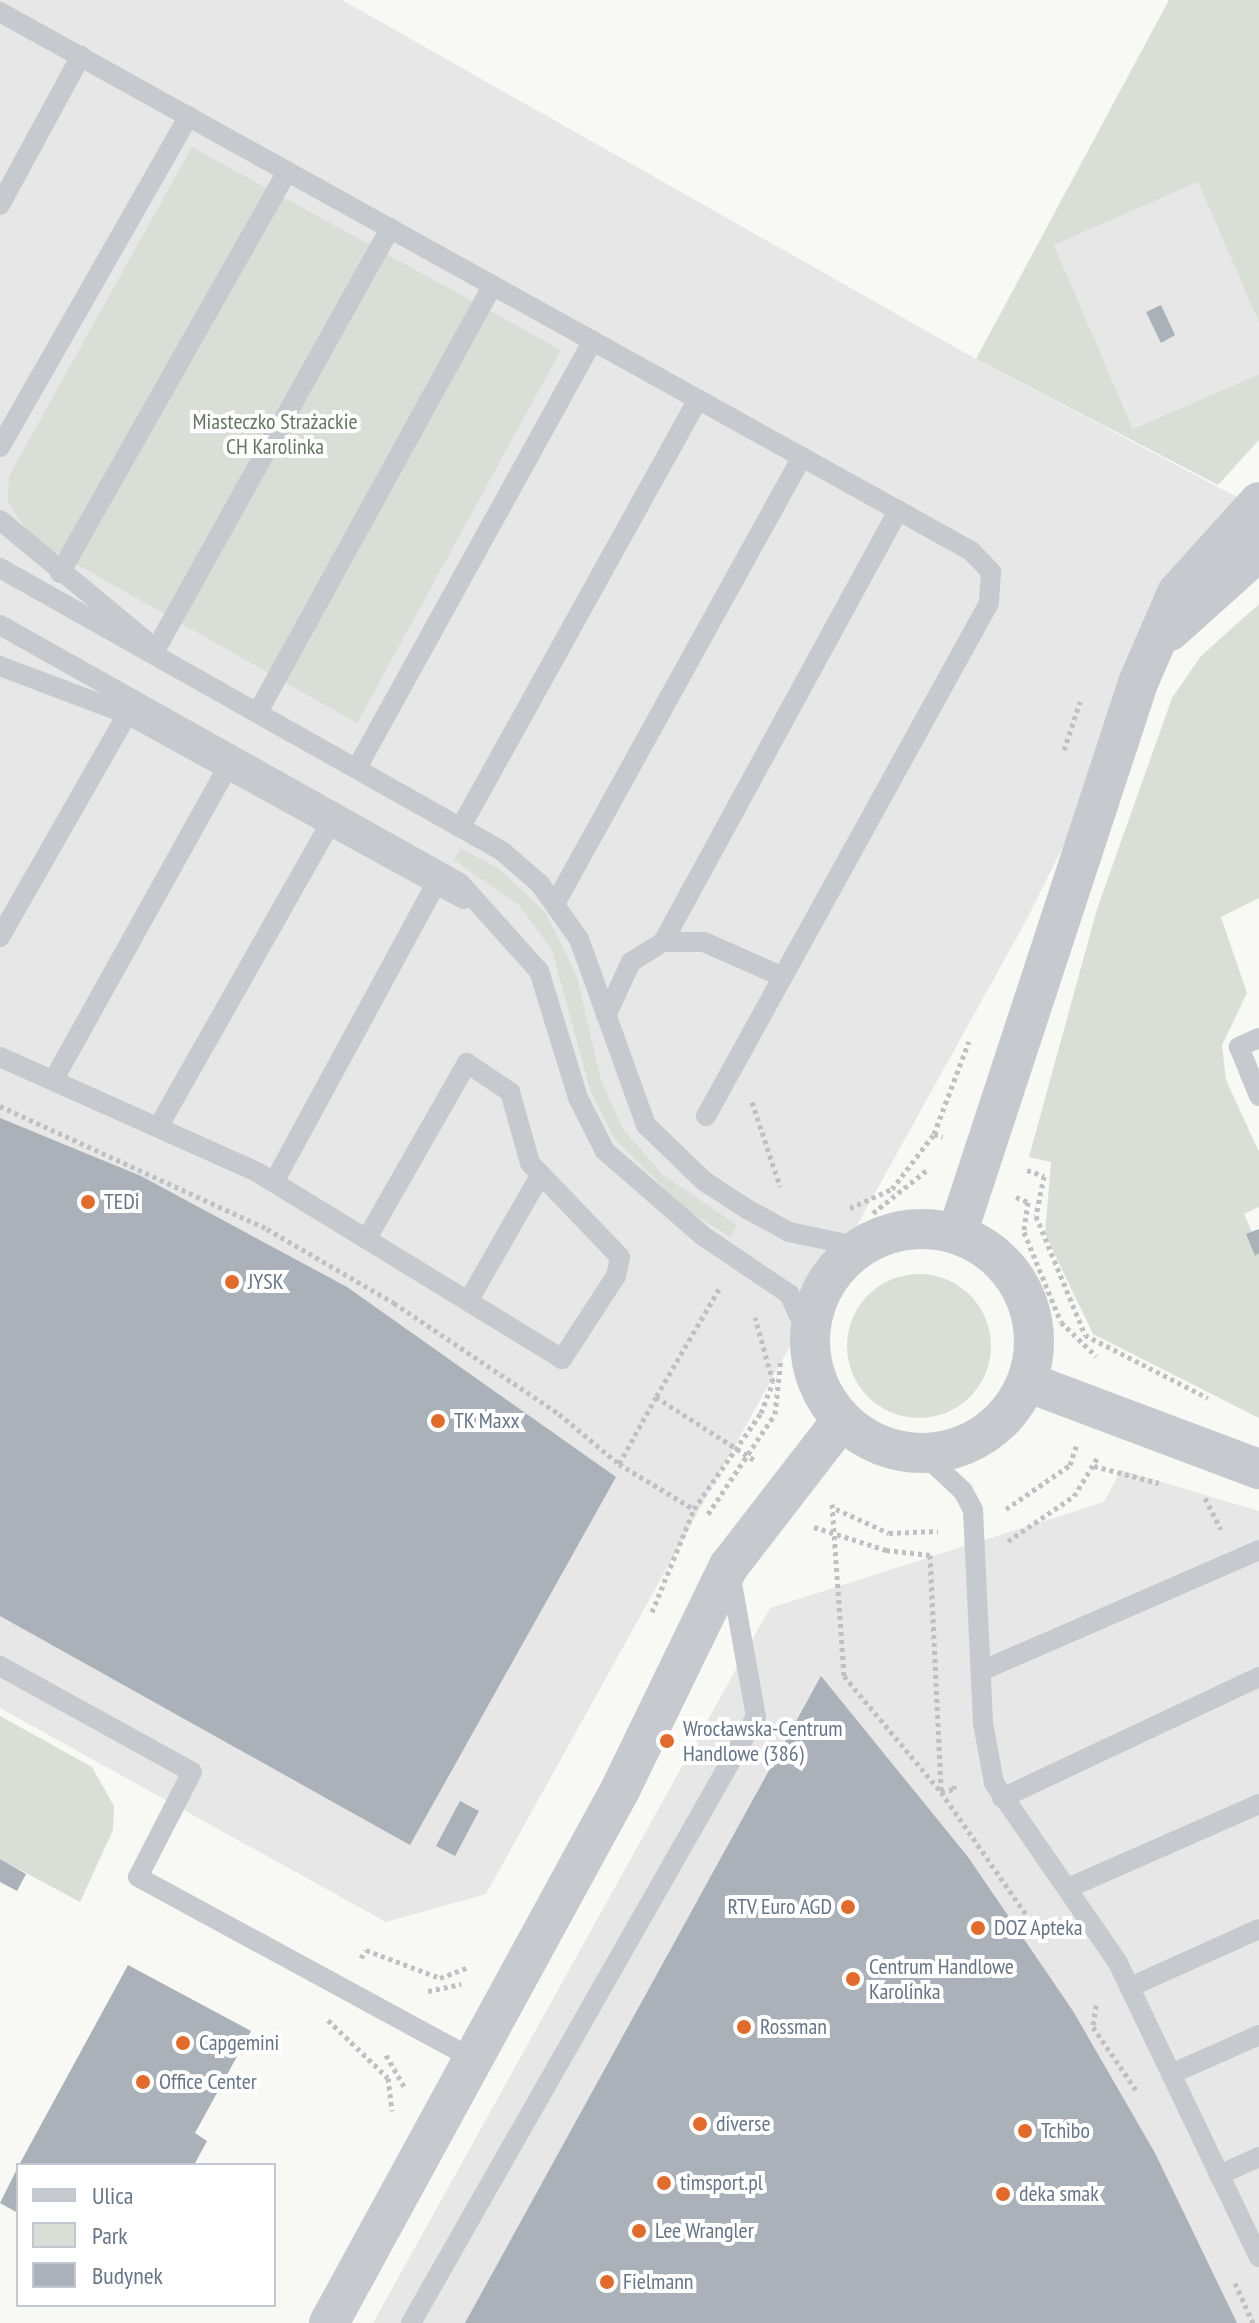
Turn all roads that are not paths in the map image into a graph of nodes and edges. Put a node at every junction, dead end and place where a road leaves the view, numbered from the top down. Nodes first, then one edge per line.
1 (0, 12) edge
2 (81, 56) junction
3 (189, 116) junction
4 (287, 171) junction
5 (0, 205) edge
6 (390, 228) junction
7 (493, 285) junction
8 (593, 341) junction
9 (698, 399) junction
10 (0, 447) edge
11 (802, 457) junction
12 (1259, 502) edge
13 (899, 510) junction
14 (0, 520) edge
15 (1259, 551) edge
16 (0, 568) edge
17 (60, 573) junction
18 (0, 625) edge
19 (1155, 644) junction
20 (156, 649) junction
21 (3, 674) edge
22 (196, 678) junction
23 (258, 712) junction
24 (127, 714) junction
25 (358, 766) junction
26 (227, 768) junction
27 (330, 824) junction
28 (462, 825) junction
29 (436, 884) junction
30 (556, 902) junction
31 (498, 918) junction
32 (0, 937) edge
33 (663, 942) junction
34 (781, 976) junction
35 (605, 1020) junction
36 (1259, 1038) edge
37 (0, 1057) edge
38 (54, 1079) junction
39 (1259, 1096) edge
40 (706, 1116) dead end
41 (160, 1124) junction
42 (540, 1176) junction
43 (274, 1182) junction
44 (957, 1234) junction
45 (369, 1235) junction
46 (860, 1247) junction
47 (470, 1298) junction
48 (809, 1337) junction
49 (1027, 1382) junction
50 (842, 1420) junction
51 (923, 1454) junction
52 (1259, 1469) edge
53 (1259, 1550) edge
54 (729, 1566) junction
55 (0, 1666) edge
56 (981, 1671) junction
57 (1259, 1677) edge
58 (1002, 1798) junction
59 (1259, 1804) edge
60 (1068, 1888) junction
61 (1259, 1929) edge
62 (1130, 1987) junction
63 (1259, 2035) edge
64 (475, 2060) junction
65 (1171, 2074) junction
66 (1259, 2157) edge
67 (1219, 2175) junction
68 (1259, 2257) edge
69 (329, 2323) edge
70 (411, 2323) edge

1 - 2 lane
2 - 3 lane
2 - 5 lane
3 - 4 lane
3 - 10 lane
4 - 6 lane
4 - 17 lane
6 - 7 lane
6 - 20 lane
7 - 8 lane
7 - 23 lane
8 - 9 lane
8 - 25 lane
9 - 11 lane
9 - 28 lane
11 - 13 lane
11 - 30 lane
12 - 19 street
13 - 33 lane
13 - 34 lane
14 - 17 lane
15 - 19 street
16 - 22 lane
17 - 20 lane
18 - 31 lane
19 - 44 street
20 - 22 lane
21 - 24 lane
22 - 23 lane
23 - 25 lane
24 - 26 lane
24 - 32 lane
25 - 28 lane
26 - 27 lane
26 - 38 lane
27 - 29 lane
27 - 41 lane
28 - 30 lane
29 - 31 lane
29 - 43 lane
30 - 35 lane
31 - 48 lane
33 - 34 lane
33 - 35 lane
34 - 40 lane
35 - 46 lane
36 - 39 lane
37 - 38 lane
38 - 41 lane
41 - 43 lane
42 - 45 lane
42 - 47 lane
42 - 47 lane
43 - 45 lane
44 - 46 street
44 - 49 street
45 - 47 lane
46 - 48 street
48 - 50 street
49 - 51 street
49 - 52 street
50 - 51 street
50 - 54 street
51 - 56 lane
53 - 56 lane
54 - 64 street
54 - 70 lane
55 - 64 lane
56 - 58 lane
57 - 58 lane
58 - 60 lane
59 - 60 lane
60 - 62 lane
61 - 62 lane
62 - 65 lane
63 - 65 lane
64 - 69 street
65 - 67 lane
66 - 67 lane
67 - 68 lane

